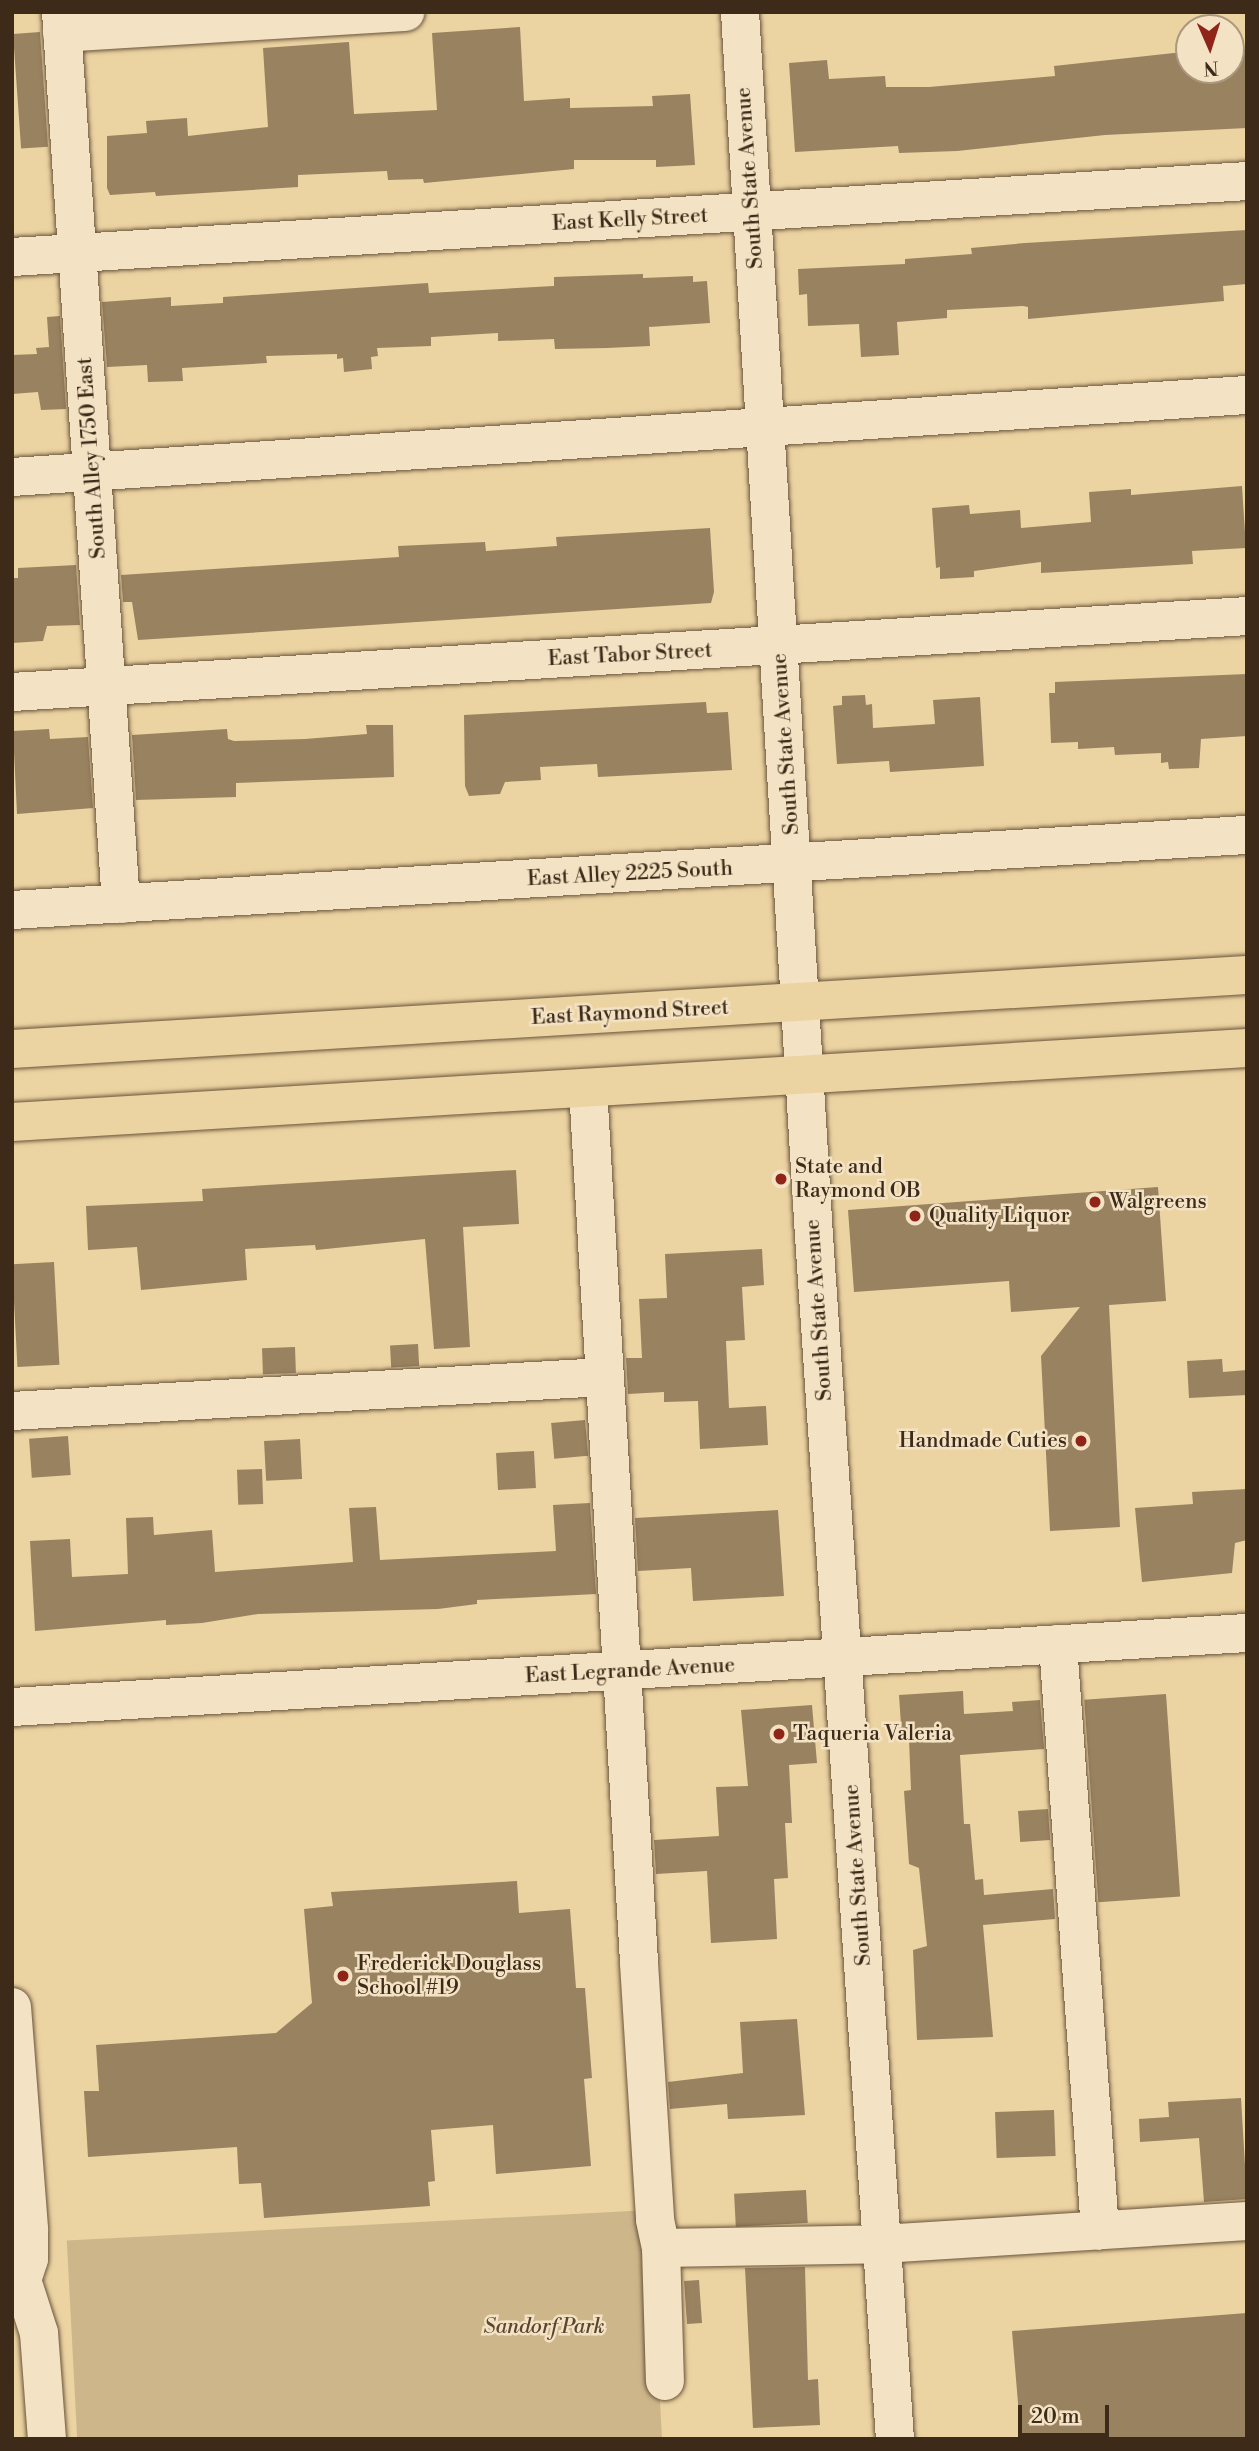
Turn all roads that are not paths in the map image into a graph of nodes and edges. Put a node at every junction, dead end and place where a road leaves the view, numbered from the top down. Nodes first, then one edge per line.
1 (405, 12) edge
2 (740, 12) edge
3 (61, 22) edge
4 (1247, 181) edge
5 (752, 213) junction
6 (78, 253) junction
7 (12, 257) edge
8 (1247, 396) edge
9 (766, 428) junction
10 (93, 473) junction
11 (12, 477) edge
12 (1247, 616) edge
13 (780, 646) junction
14 (108, 686) junction
15 (12, 692) edge
16 (1247, 835) edge
17 (793, 864) junction
18 (121, 904) junction
19 (12, 911) edge
20 (1247, 975) edge
21 (801, 1003) junction
22 (1247, 1048) edge
23 (12, 1049) edge
24 (805, 1076) junction
25 (588, 1088) junction
26 (12, 1122) edge
27 (604, 1377) junction
28 (12, 1412) edge
29 (1247, 1633) edge
30 (1058, 1644) junction
31 (843, 1659) junction
32 (622, 1672) junction
33 (12, 1707) edge
34 (12, 2007) edge
35 (1247, 2221) edge
36 (1100, 2230) junction
37 (882, 2244) junction
38 (661, 2248) junction
39 (17, 2285) edge
40 (665, 2381) dead end
41 (47, 2439) edge
42 (895, 2439) edge

1 - 3 street
2 - 5 street, South State Avenue
3 - 6 street, South Alley 1750 East
4 - 5 street, East Kelly Street
5 - 6 street, East Kelly Street
5 - 9 street, South State Avenue
6 - 7 street, East Kelly Street
6 - 10 street, South Alley 1750 East
8 - 9 street
9 - 10 street
9 - 13 street, South State Avenue
10 - 11 street
10 - 14 street, South Alley 1750 East
12 - 13 street, East Tabor Street
13 - 14 street, East Tabor Street
13 - 17 street, South State Avenue
14 - 15 street, East Tabor Street
14 - 18 street, South Alley 1750 East
16 - 17 street, East Alley 2225 South
17 - 18 street, East Alley 2225 South
17 - 21 street, South State Avenue
18 - 19 street, East Alley 2225 South
20 - 21 main road, East Raymond Street
21 - 23 main road, East Raymond Street
21 - 24 street, South State Avenue
22 - 24 main road
24 - 25 main road
24 - 31 street, South State Avenue
25 - 26 main road
25 - 27 street
27 - 28 street
27 - 32 street
29 - 30 street, East Legrande Avenue
30 - 31 street, East Legrande Avenue
30 - 36 street
31 - 32 street, East Legrande Avenue
31 - 37 street, South State Avenue
32 - 33 street, East Legrande Avenue
32 - 38 street
34 - 39 street
35 - 36 street
36 - 37 street
37 - 38 street
37 - 42 street, South State Avenue
38 - 40 street
39 - 41 street

